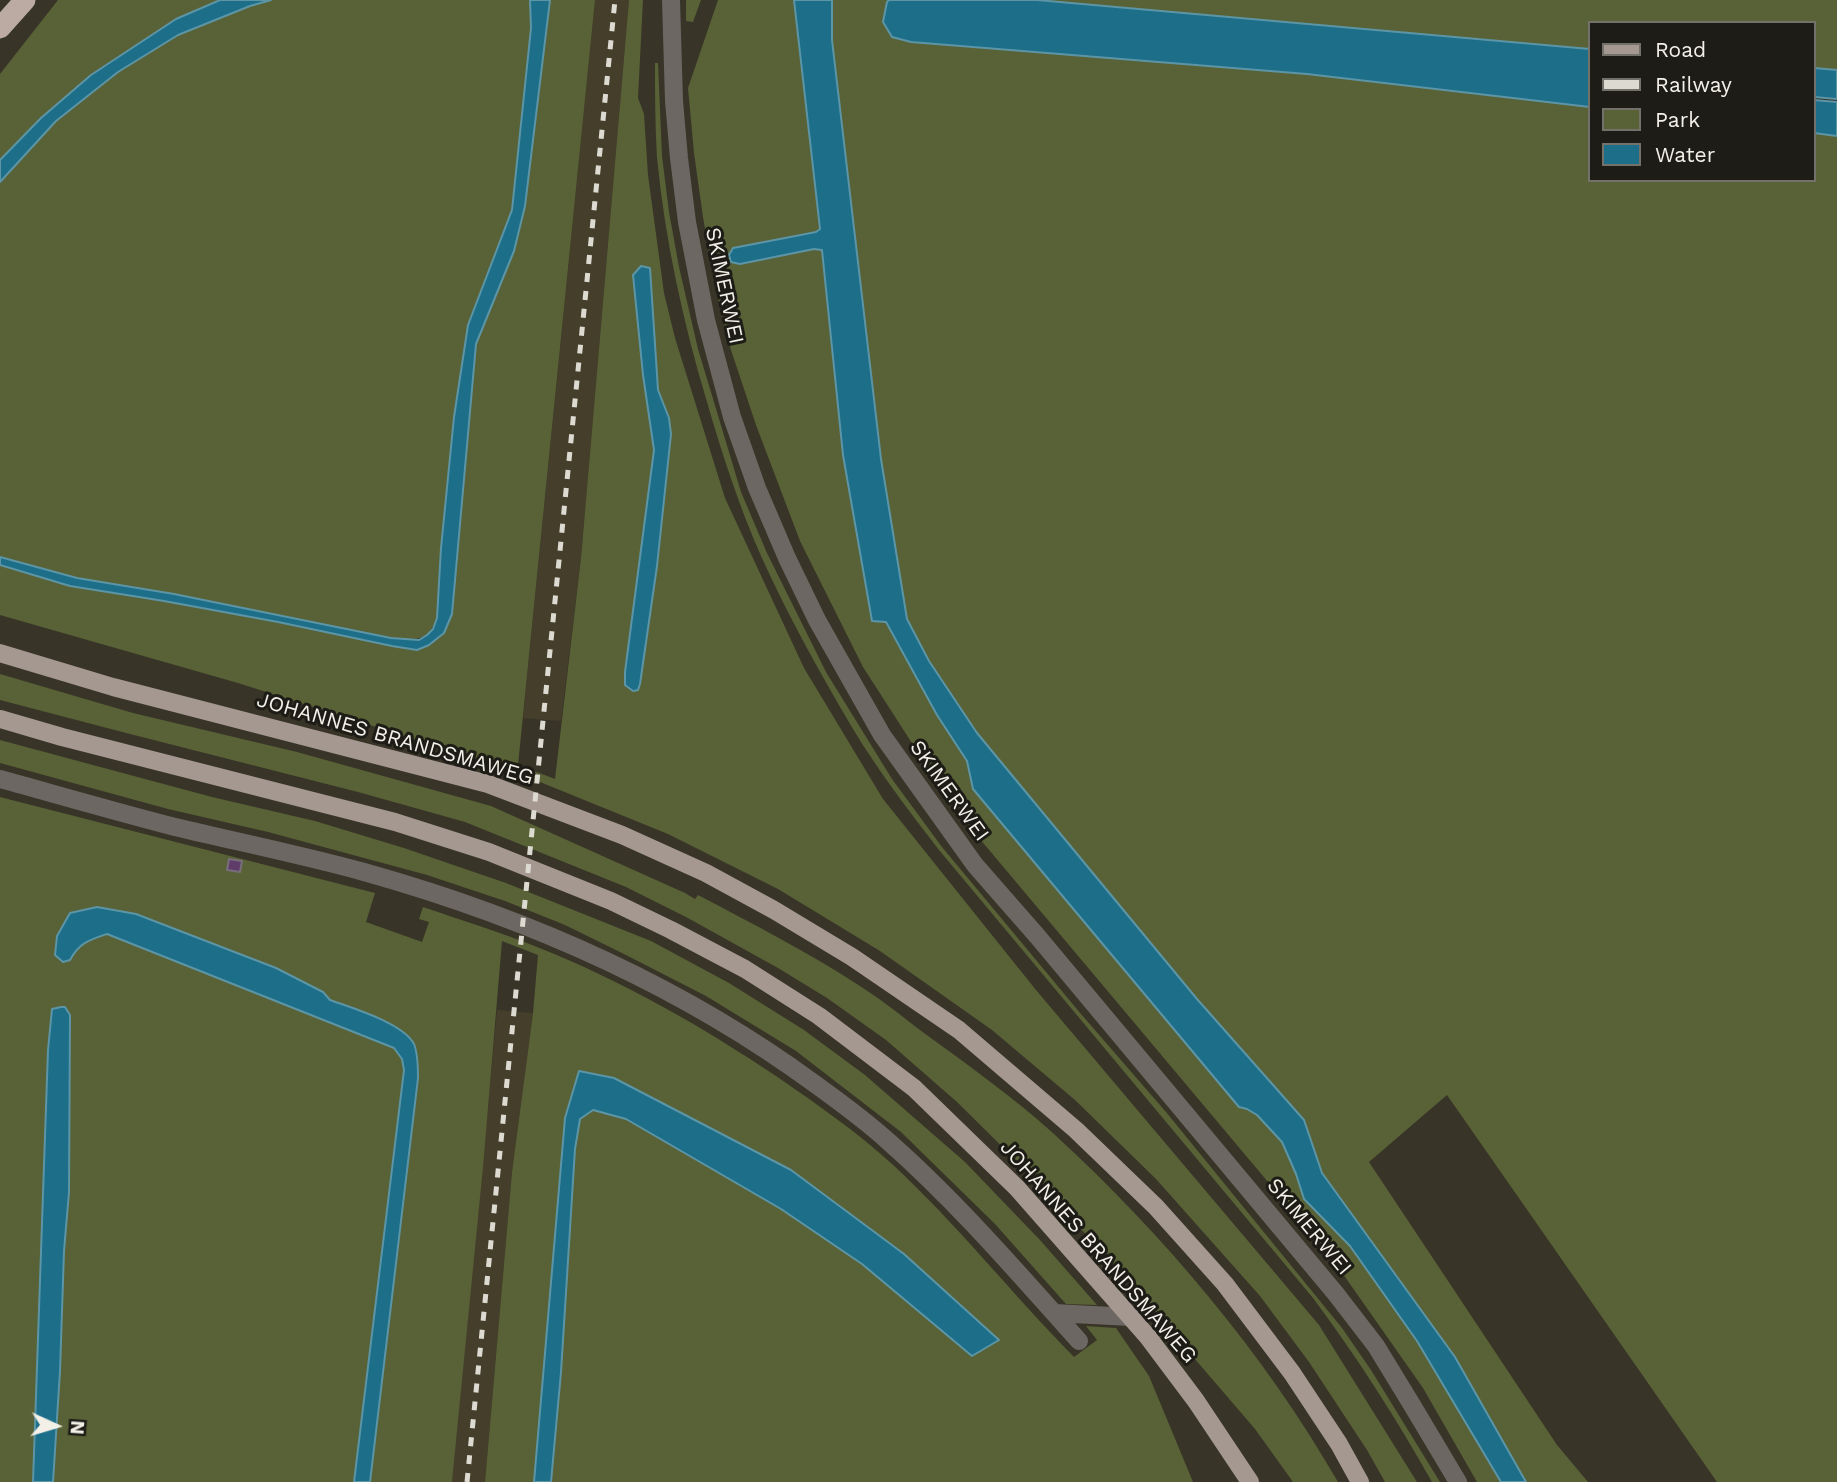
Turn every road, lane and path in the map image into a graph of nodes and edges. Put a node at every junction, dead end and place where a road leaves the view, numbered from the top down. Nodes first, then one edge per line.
1 (25, 0) edge
2 (671, 0) edge
3 (0, 28) edge
4 (0, 653) edge
5 (0, 719) edge
6 (0, 779) edge
7 (1054, 1313) junction
8 (1130, 1317) junction
9 (1079, 1341) dead end
10 (1250, 1482) edge
11 (1360, 1482) edge
12 (1458, 1482) edge

1 - 3 highway
2 - 12 street, SKIMERWEI
4 - 11 main road, JOHANNES BRANDSMAWEG
5 - 8 main road, JOHANNES BRANDSMAWEG
6 - 7 street
7 - 8 street
7 - 9 street
8 - 10 main road, JOHANNES BRANDSMAWEG

